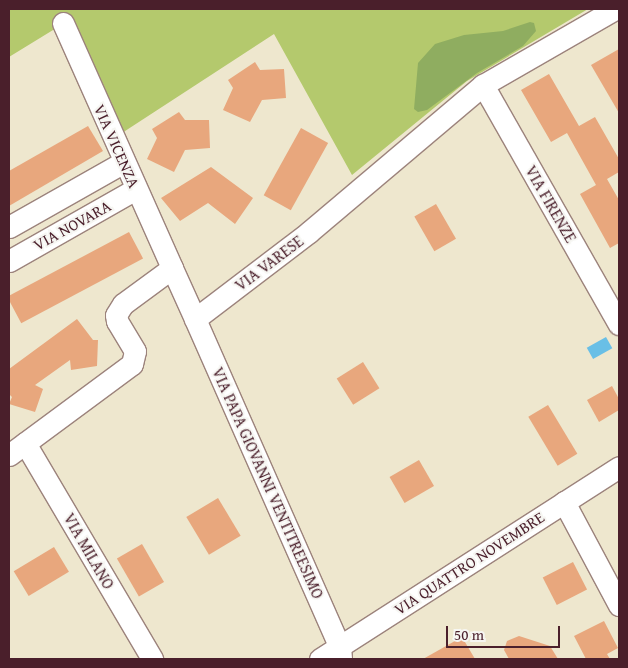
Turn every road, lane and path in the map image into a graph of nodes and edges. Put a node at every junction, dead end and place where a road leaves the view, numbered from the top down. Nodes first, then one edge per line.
1 (615, 9) edge
2 (62, 23) dead end
3 (483, 85) junction
4 (124, 162) junction
5 (136, 189) junction
6 (9, 227) edge
7 (9, 261) edge
8 (172, 268) junction
9 (195, 319) junction
10 (619, 324) edge
11 (17, 449) edge
12 (619, 467) edge
13 (564, 502) junction
14 (619, 605) edge
15 (341, 653) edge
16 (152, 659) edge
17 (320, 659) edge

1 - 3 street, VIA VARESE
2 - 4 street, VIA VICENZA
3 - 9 street, VIA VARESE
3 - 10 street, VIA FIRENZE
4 - 5 street, VIA VICENZA
4 - 6 street, VIA NOVARA
5 - 7 street, VIA NOVARA
5 - 8 street, VIA VICENZA
8 - 9 street
8 - 11 street
9 - 15 street, VIA PAPA GIOVANNI VENTITREESIMO
11 - 16 street, VIA MILANO
12 - 13 street, VIA QUATTRO NOVEMBRE
13 - 14 street
13 - 15 street, VIA QUATTRO NOVEMBRE
15 - 17 street, VIA QUATTRO NOVEMBRE

